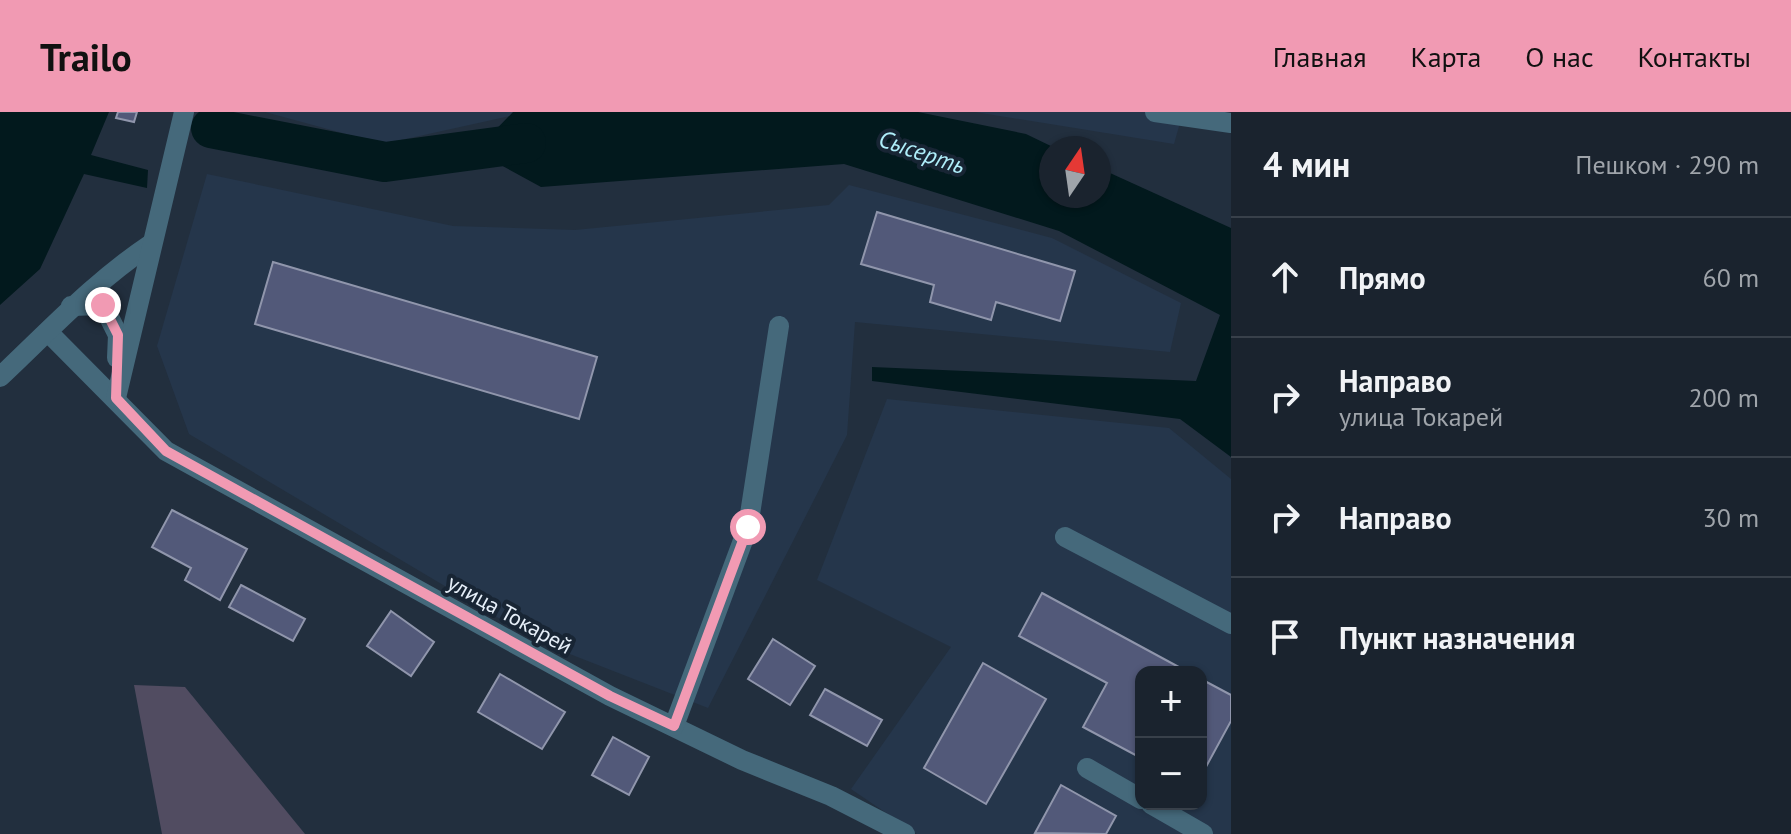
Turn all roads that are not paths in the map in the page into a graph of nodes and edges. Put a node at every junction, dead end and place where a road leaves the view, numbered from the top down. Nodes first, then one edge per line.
1 (184, 112) edge
2 (1155, 112) edge
3 (1231, 123) edge
4 (151, 244) junction
5 (71, 306) junction
6 (779, 326) dead end
7 (48, 332) junction
8 (0, 377) edge
9 (116, 398) junction
10 (1065, 537) dead end
11 (1231, 624) edge
12 (674, 726) junction
13 (1087, 768) dead end
14 (1135, 796) edge
15 (1161, 810) edge
16 (905, 834) edge
17 (1203, 834) edge

1 - 4 street
2 - 3 street
4 - 5 street
4 - 9 street
5 - 7 street
5 - 9 street
6 - 12 street
7 - 8 street
7 - 9 street, улица Токарей
9 - 12 street, улица Токарей
10 - 11 street
12 - 16 street, улица Токарей
13 - 14 street
15 - 17 street

